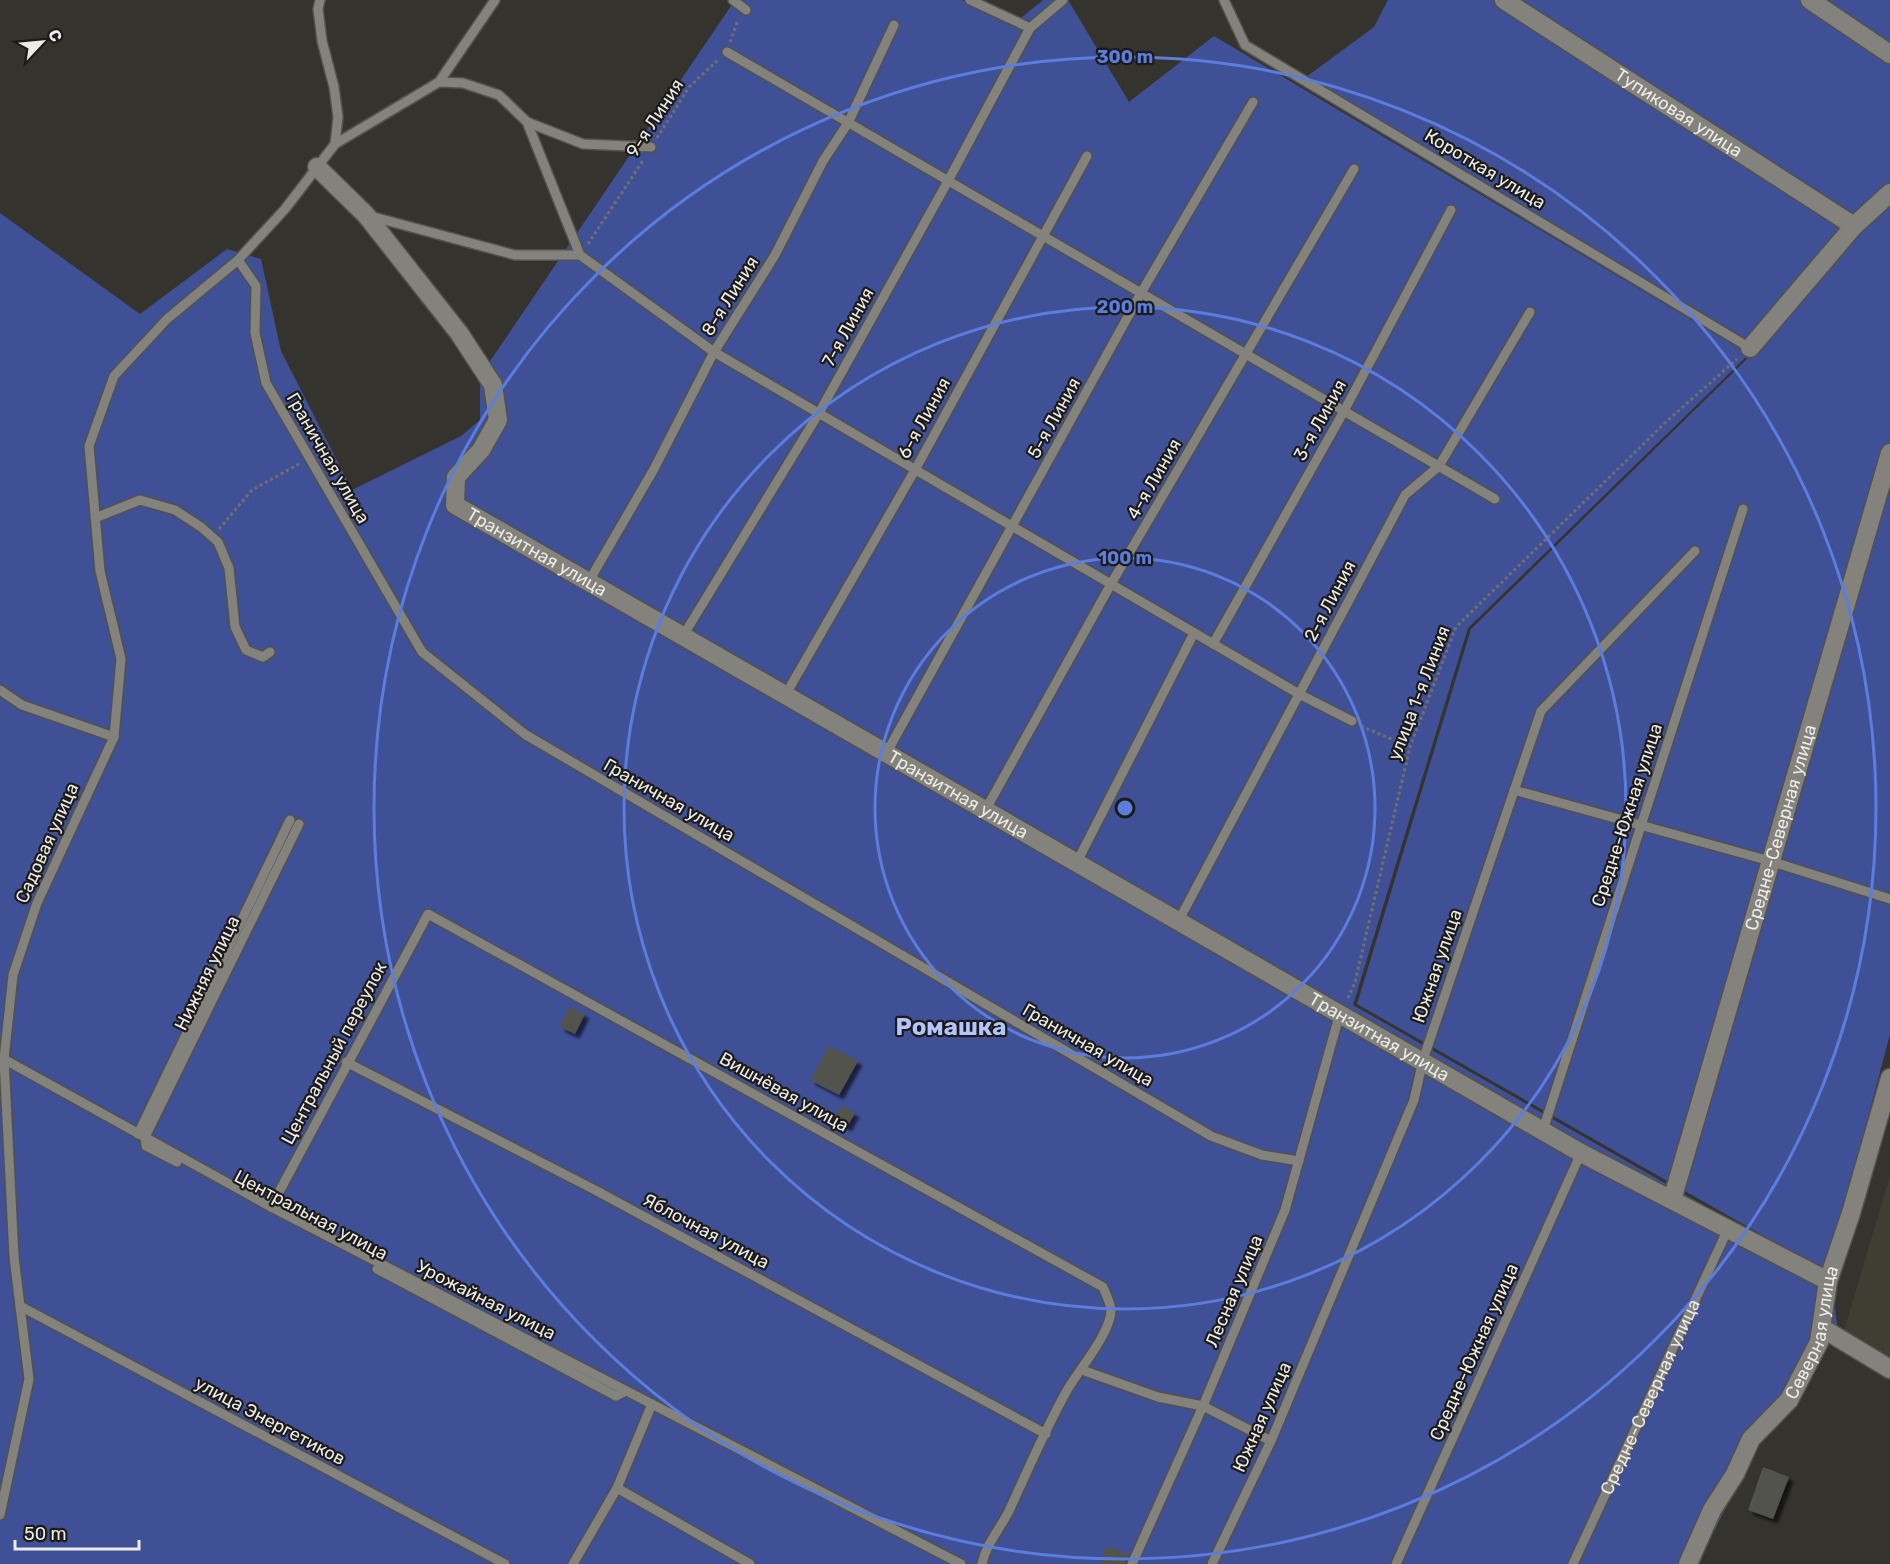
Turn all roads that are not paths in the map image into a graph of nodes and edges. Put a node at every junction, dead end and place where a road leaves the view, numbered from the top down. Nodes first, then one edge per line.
1 (320, 0) edge
2 (495, 0) edge
3 (733, 0) edge
4 (970, 0) edge
5 (1063, 0) edge
6 (1224, 0) edge
7 (1504, 0) edge
8 (1810, 0) edge
9 (746, 10) road end
10 (894, 25) dead end
11 (1030, 28) junction
12 (727, 52) road end
13 (1890, 54) edge
14 (439, 82) junction
15 (1253, 102) dead end
16 (527, 122) junction
17 (848, 123) junction
18 (335, 144) junction
19 (651, 147) road end
20 (1087, 156) dead end
21 (318, 167) junction
22 (1354, 169) dead end
23 (948, 181) junction
24 (1890, 194) edge
25 (1451, 210) dead end
26 (366, 215) junction
27 (1854, 226) junction
28 (1045, 237) junction
29 (580, 255) junction
30 (238, 260) junction
31 (1141, 293) junction
32 (1530, 312) dead end
33 (1750, 348) joint
34 (714, 352) junction
35 (1247, 354) junction
36 (1344, 411) junction
37 (819, 413) junction
38 (1890, 453) edge
39 (1439, 466) junction
40 (915, 470) junction
41 (1495, 499) dead end
42 (1743, 509) dead end
43 (95, 518) junction
44 (1013, 527) junction
45 (1695, 551) dead end
46 (589, 581) junction
47 (1111, 584) junction
48 (1194, 633) junction
49 (683, 636) junction
50 (1213, 644) junction
51 (270, 652) dead end
52 (0, 690) edge
53 (786, 694) junction
54 (1299, 694) junction
55 (1352, 721) road end
56 (114, 736) junction
57 (887, 752) junction
58 (1514, 790) junction
59 (986, 809) junction
60 (294, 822) dead end
61 (1641, 826) junction
62 (1770, 861) junction
63 (1077, 862) junction
64 (1890, 899) edge
65 (428, 914) joint
66 (1179, 920) junction
67 (1340, 1017) junction
68 (2, 1058) edge
69 (1423, 1060) junction
70 (346, 1062) junction
71 (1890, 1078) edge
72 (1543, 1130) junction
73 (142, 1135) junction
74 (1581, 1153) junction
75 (1299, 1161) junction
76 (1672, 1200) junction
77 (271, 1207) junction
78 (1728, 1229) junction
79 (1828, 1281) junction
80 (20, 1306) junction
81 (1822, 1328) junction
82 (1890, 1369) edge
83 (1082, 1370) junction
84 (626, 1390) junction
85 (652, 1404) junction
86 (1203, 1406) junction
87 (1046, 1434) junction
88 (1271, 1441) junction
89 (616, 1488) junction
90 (0, 1515) edge
91 (505, 1564) edge
92 (573, 1564) edge
93 (750, 1564) edge
94 (961, 1564) edge
95 (982, 1564) edge
96 (1132, 1564) edge
97 (1212, 1564) edge
98 (1396, 1564) edge
99 (1573, 1564) edge
100 (1689, 1564) edge

1 - 18 lane
2 - 14 lane
3 - 9 lane
4 - 11 lane
5 - 11 lane
6 - 33 lane, Короткая улица
7 - 27 street, Тупиковая улица
8 - 13 street
10 - 17 lane, 8-я Линия
11 - 23 lane, 7-я Линия
12 - 17 lane
14 - 16 lane
14 - 18 lane
15 - 31 lane, 5-я Линия
16 - 19 lane
16 - 29 lane
17 - 23 lane
17 - 34 lane, 8-я Линия
18 - 21 lane, Садовая улица
20 - 28 lane, 6-я Линия
21 - 26 street, Транзитная улица
21 - 30 lane, Садовая улица
22 - 35 lane, 4-я Линия
23 - 28 lane
23 - 37 lane, 7-я Линия
24 - 27 street
25 - 36 lane, 3-я Линия
26 - 29 lane
26 - 46 street, Транзитная улица
27 - 33 street
28 - 31 lane
28 - 40 lane, 6-я Линия
29 - 34 lane
30 - 43 lane, Садовая улица
30 - 75 lane, Граничная улица
31 - 35 lane
31 - 44 lane, 5-я Линия
32 - 39 lane, 2-я Линия
34 - 37 lane
34 - 46 lane, 8-я Линия
35 - 36 lane
35 - 47 lane, 4-я Линия
36 - 39 lane
36 - 50 lane, 3-я Линия
37 - 40 lane
37 - 49 lane, 7-я Линия
38 - 62 street, Средне-Северная улица
39 - 41 lane
39 - 54 lane, 2-я Линия
40 - 44 lane
40 - 53 lane, 6-я Линия
42 - 61 lane, Средне-Южная улица
43 - 51 lane
43 - 56 lane, Садовая улица
44 - 47 lane
44 - 57 lane, 5-я Линия
45 - 58 lane, Южная улица
46 - 49 street, Транзитная улица
47 - 48 lane
47 - 59 lane, 4-я Линия
48 - 50 lane
48 - 63 lane
49 - 53 street, Транзитная улица
50 - 54 lane
52 - 56 lane
53 - 57 street, Транзитная улица
54 - 55 lane
54 - 66 lane, 2-я Линия
56 - 68 lane, Садовая улица
57 - 59 street, Транзитная улица
58 - 61 lane
58 - 69 lane, Южная улица
59 - 63 street, Транзитная улица
60 - 73 lane
61 - 62 lane
61 - 72 lane, Средне-Южная улица
62 - 64 lane
62 - 76 street, Средне-Северная улица
63 - 66 street, Транзитная улица
65 - 70 lane, Центральный переулок
65 - 83 lane, Вишнёвая улица
66 - 67 street, Транзитная улица
67 - 69 street, Транзитная улица
67 - 75 lane, Лесная улица
68 - 73 lane, Урожайная улица
68 - 80 lane, Садовая улица
69 - 72 street, Транзитная улица
69 - 88 lane, Южная улица
70 - 77 lane, Центральный переулок
70 - 87 lane, Яблочная улица
71 - 79 street, Северная улица
72 - 74 street, Транзитная улица
73 - 77 lane, Урожайная улица
73 - 84 lane, Центральная улица
74 - 76 street, Транзитная улица
74 - 98 lane, Средне-Южная улица
75 - 86 lane, Лесная улица
76 - 78 street, Транзитная улица
77 - 84 lane, Урожайная улица
78 - 79 street, Транзитная улица
78 - 99 lane, Средне-Северная улица
79 - 81 street, Северная улица
80 - 90 lane, Садовая улица
80 - 91 lane, улица Энергетиков
81 - 82 street
81 - 100 street, Северная улица
83 - 86 lane
83 - 87 lane
84 - 85 lane, Урожайная улица
85 - 89 lane
85 - 94 lane, Урожайная улица
86 - 88 lane
86 - 96 lane, Лесная улица
87 - 95 lane
88 - 97 lane, Южная улица
89 - 92 lane
89 - 93 lane

